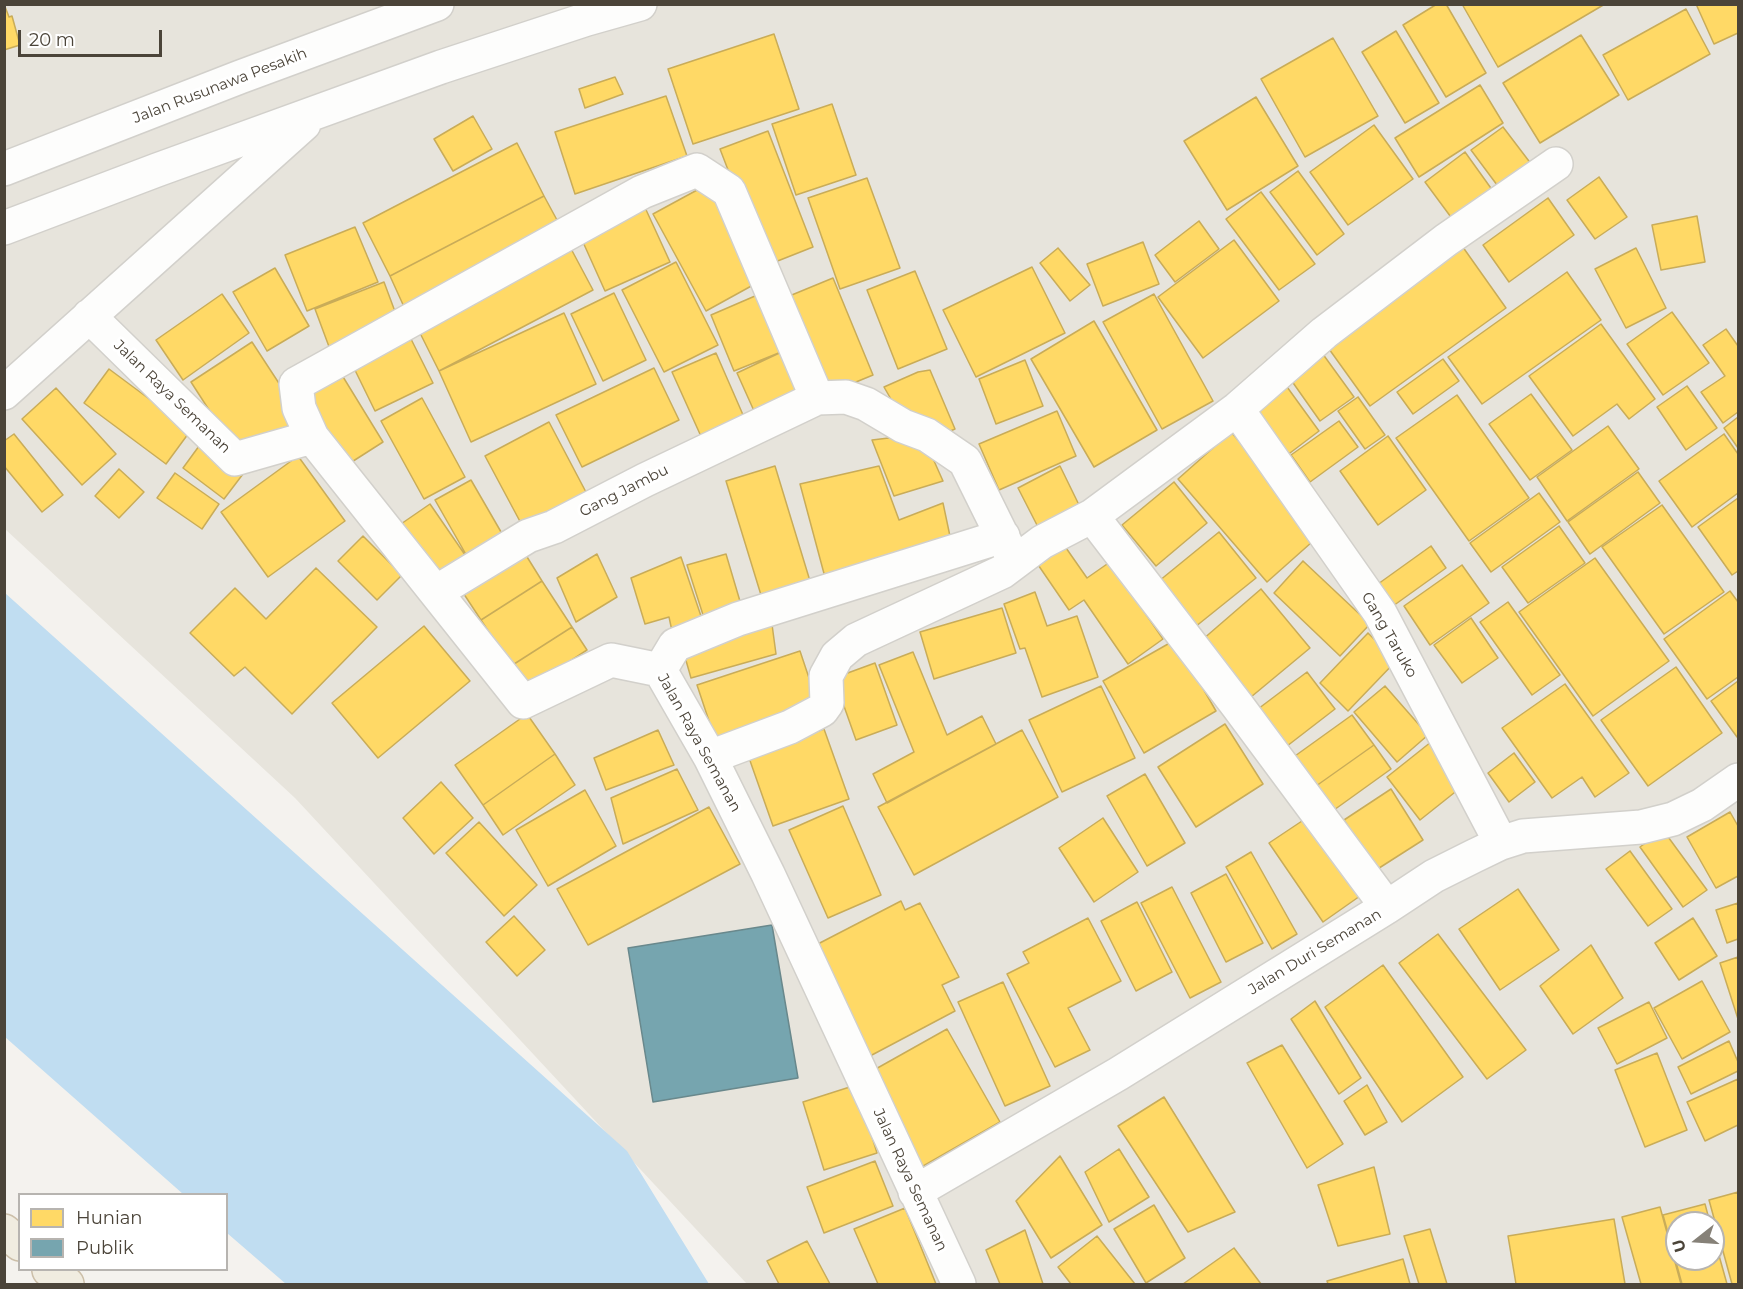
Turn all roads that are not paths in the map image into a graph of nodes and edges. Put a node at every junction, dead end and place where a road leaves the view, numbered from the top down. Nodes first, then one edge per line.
1 (437, 4) edge
2 (640, 4) edge
3 (316, 113) junction
4 (1557, 164) dead end
5 (4, 169) edge
6 (4, 228) edge
7 (89, 316) junction
8 (4, 393) edge
9 (817, 398) junction
10 (1237, 409) junction
11 (312, 437) junction
12 (1092, 516) junction
13 (1009, 549) junction
14 (436, 592) junction
15 (660, 670) junction
16 (710, 757) junction
17 (1738, 780) edge
18 (1501, 843) junction
19 (1387, 907) junction
20 (915, 1192) junction
21 (4, 1231) edge
22 (18, 1242) edge
23 (51, 1271) edge
24 (67, 1284) edge
25 (959, 1284) edge

1 - 5 street, Jalan Rusunawa Pesakih
2 - 3 street
3 - 6 street
3 - 7 street
4 - 10 street
7 - 8 street
7 - 11 street, Jalan Raya Semanan
9 - 11 street
9 - 13 street
9 - 14 street, Gang Jambu
10 - 12 street
10 - 18 street, Gang Taruko
11 - 14 street, Jalan Raya Semanan
12 - 13 street
12 - 19 street
13 - 15 street
13 - 16 street
14 - 15 street, Jalan Raya Semanan
15 - 16 street, Jalan Raya Semanan
16 - 20 street, Jalan Raya Semanan
17 - 18 street, Jalan Duri Semanan
18 - 19 street, Jalan Duri Semanan
19 - 20 street, Jalan Duri Semanan
20 - 25 street, Jalan Raya Semanan
21 - 22 highway
23 - 24 highway

